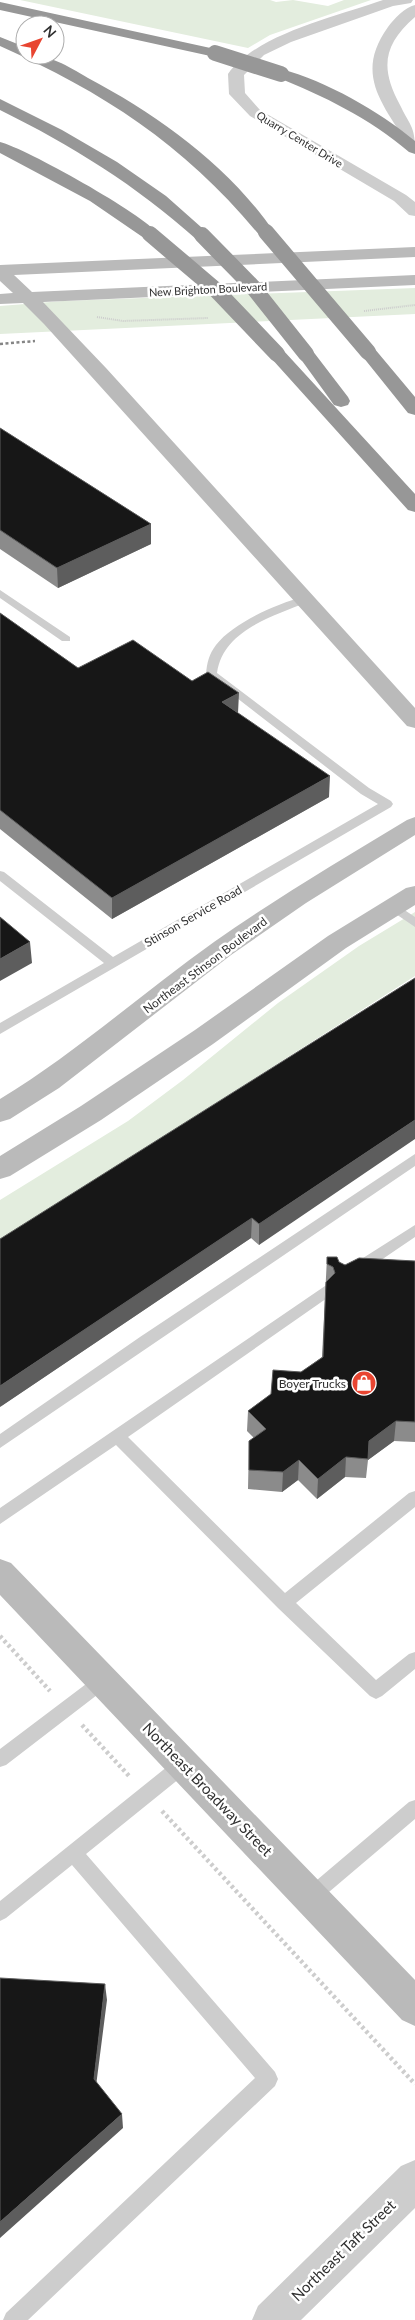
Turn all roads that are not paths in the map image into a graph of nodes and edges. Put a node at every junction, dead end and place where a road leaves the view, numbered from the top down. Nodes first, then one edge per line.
1 (408, 0) edge
2 (415, 0) edge
3 (0, 6) edge
4 (415, 9) edge
5 (0, 41) edge
6 (15, 48) edge
7 (51, 65) edge
8 (0, 104) edge
9 (415, 143) edge
10 (0, 147) edge
11 (415, 149) edge
12 (415, 211) edge
13 (415, 252) edge
14 (0, 270) edge
15 (415, 280) edge
16 (29, 298) junction
17 (0, 299) edge
18 (415, 409) edge
19 (415, 497) edge
20 (415, 506) edge
21 (0, 593) edge
22 (303, 600) junction
23 (66, 639) dead end
24 (415, 721) edge
25 (386, 804) joint
26 (415, 825) edge
27 (0, 875) edge
28 (405, 901) edge
29 (415, 923) edge
30 (112, 963) junction
31 (0, 1029) edge
32 (0, 1112) edge
33 (415, 1159) edge
34 (0, 1169) edge
35 (415, 1230) edge
36 (344, 1278) edge
37 (325, 1292) edge
38 (117, 1436) junction
39 (0, 1442) edge
40 (415, 1498) edge
41 (0, 1517) edge
42 (0, 1572) edge
43 (284, 1603) junction
44 (415, 1659) edge
45 (104, 1680) junction
46 (0, 1759) edge
47 (184, 1764) junction
48 (415, 1808) edge
49 (73, 1853) junction
50 (310, 1897) junction
51 (0, 1912) edge
52 (415, 2007) edge
53 (415, 2180) edge
54 (288, 2314) edge
55 (13, 2320) edge

1 - 2 street, Quarry Center Drive
1 - 12 street, Quarry Center Drive
3 - 11 highway, bridge
4 - 9 street
5 - 6 highway
7 - 18 highway, bridge
8 - 19 highway, bridge
10 - 20 highway, bridge
13 - 14 main road
14 - 16 main road
15 - 16 main road, New Brighton Boulevard
16 - 17 main road, New Brighton Boulevard
16 - 22 main road
21 - 23 lane
22 - 24 main road
22 - 25 lane
25 - 30 lane, Stinson Service Road
26 - 32 main road, Northeast Stinson Boulevard
27 - 30 lane
28 - 29 lane
28 - 34 main road
30 - 31 lane, Stinson Service Road
33 - 39 lane
35 - 36 lane
37 - 38 lane
38 - 41 lane
38 - 43 lane
40 - 43 lane
42 - 45 main road, Northeast Broadway Street
43 - 44 lane
45 - 46 lane
45 - 47 main road, Northeast Broadway Street
47 - 49 lane
47 - 50 main road, Northeast Broadway Street
48 - 50 lane
49 - 51 lane
49 - 55 lane
50 - 52 main road, Northeast Broadway Street
53 - 54 street, Northeast Taft Street

